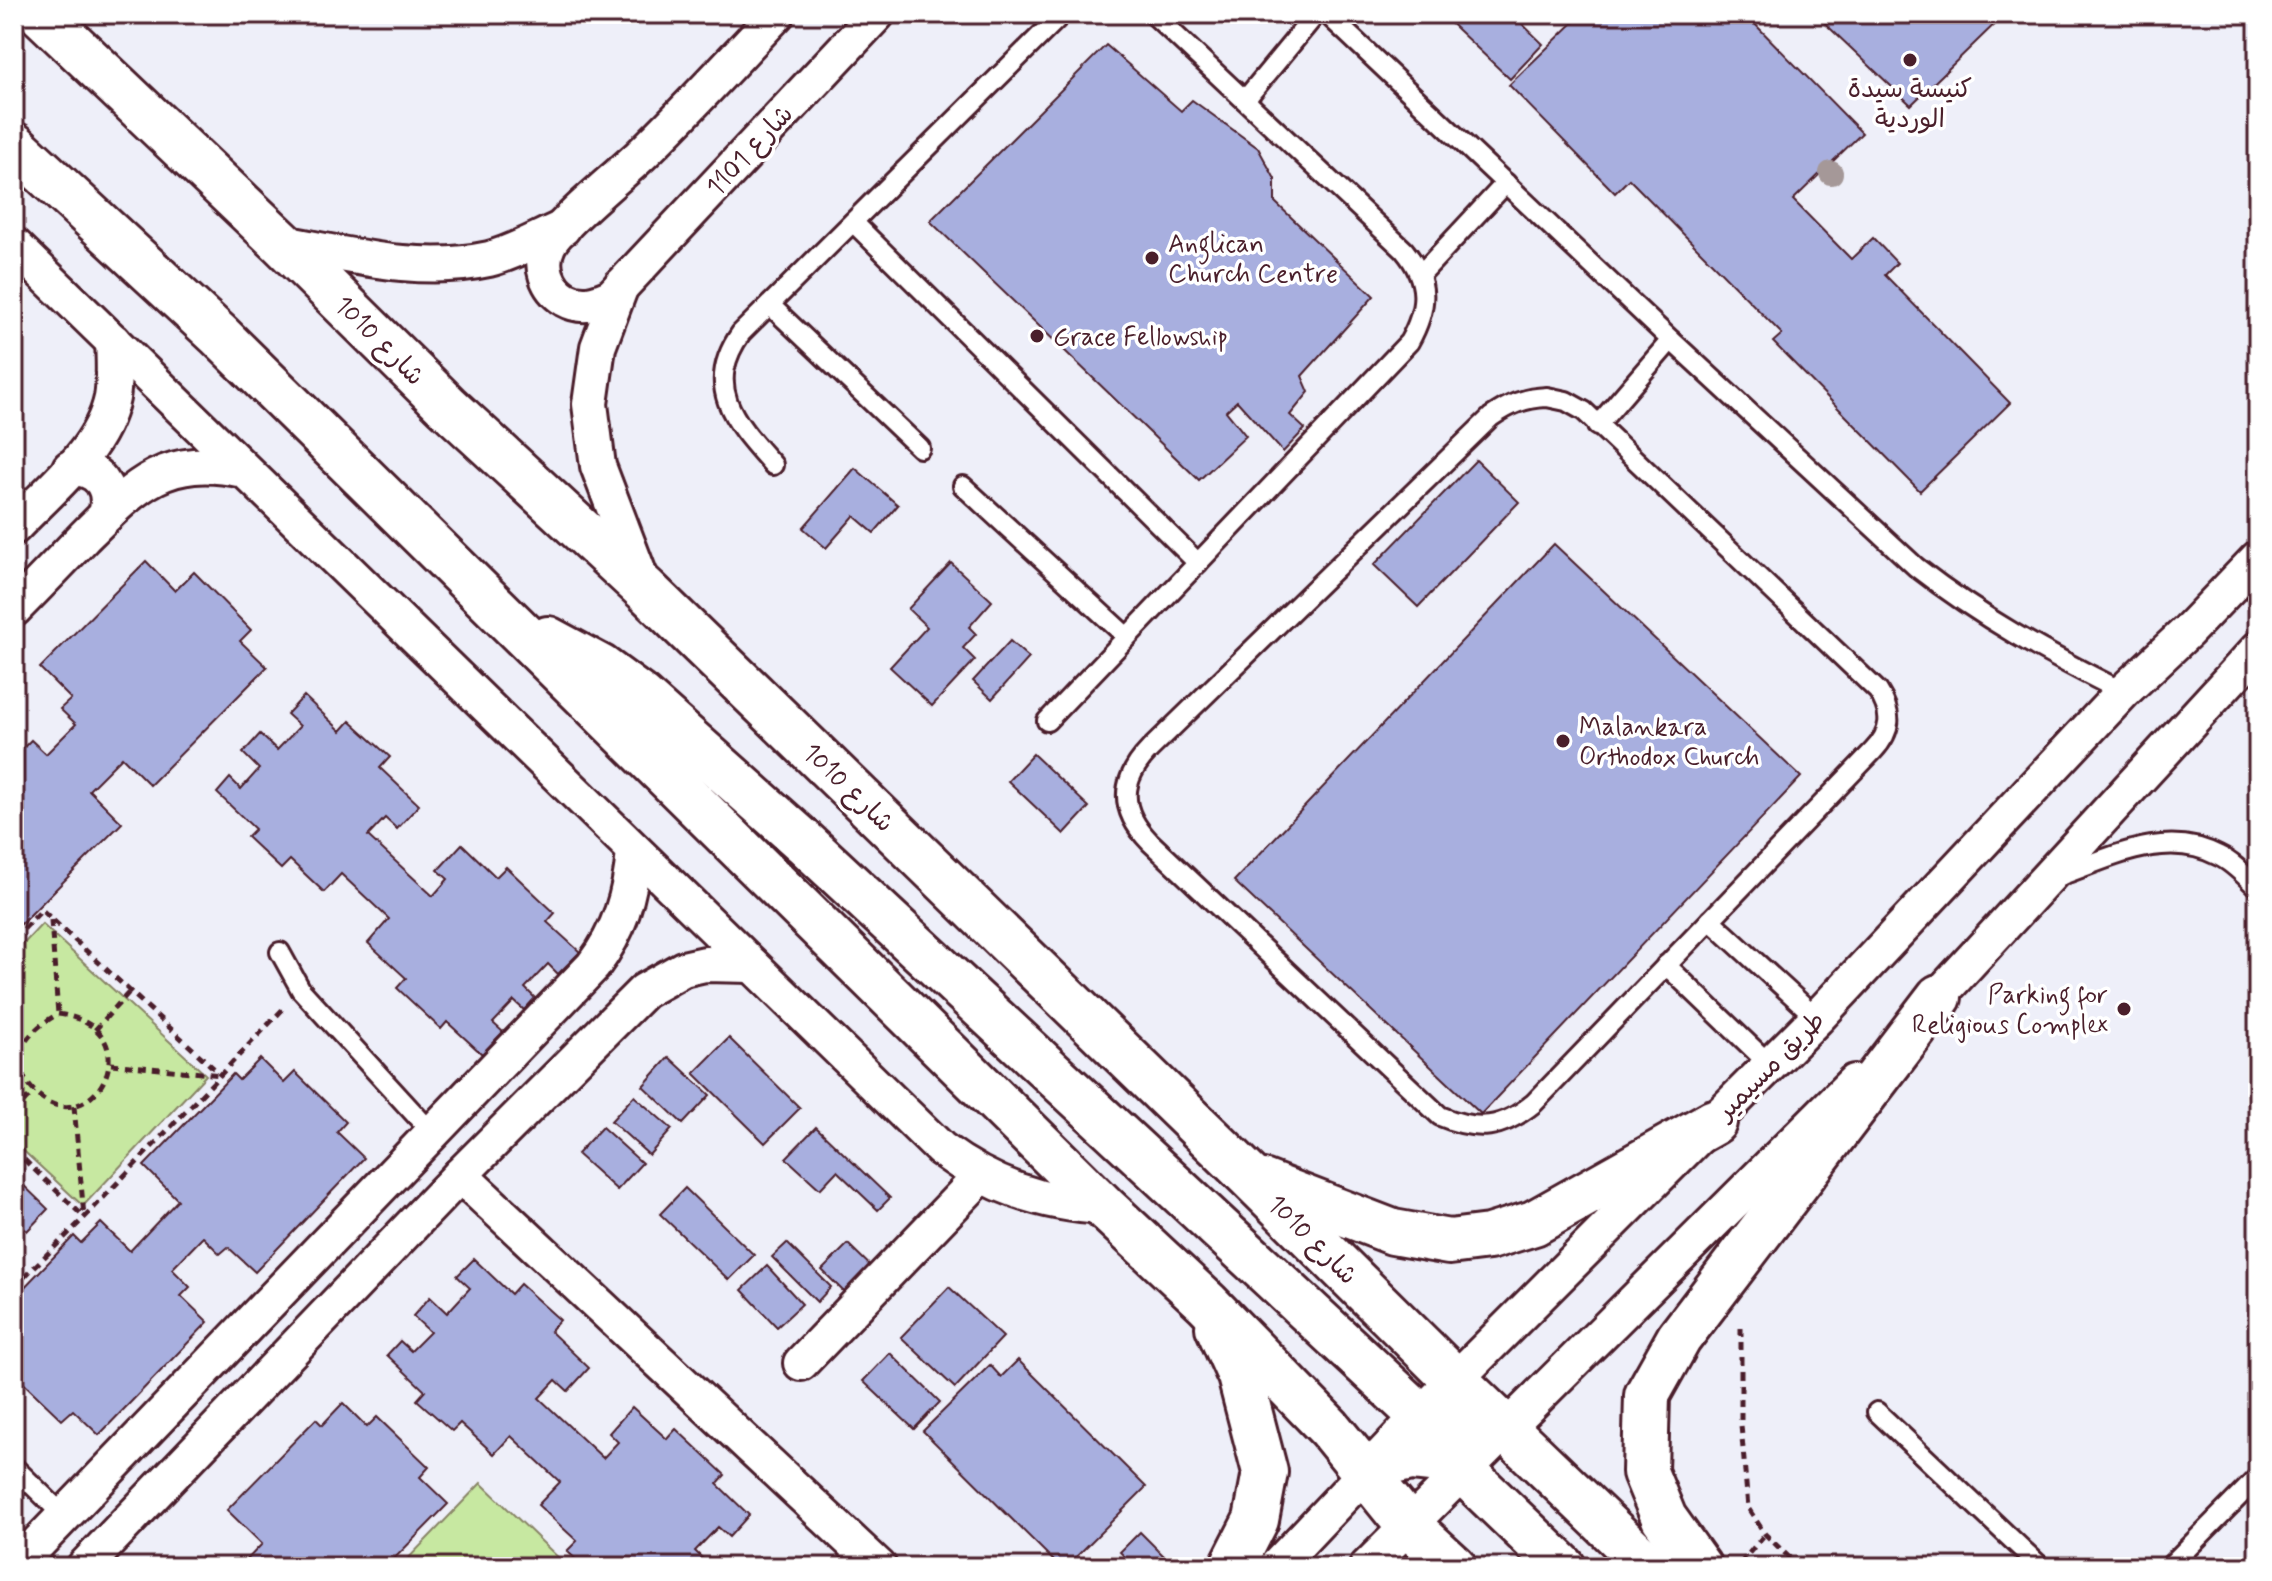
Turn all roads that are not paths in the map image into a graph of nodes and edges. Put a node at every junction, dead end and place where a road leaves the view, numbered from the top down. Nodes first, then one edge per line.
1 (41, 14) edge
2 (777, 14) edge
3 (877, 14) edge
4 (1062, 14) edge
5 (1153, 14) edge
6 (1316, 14) edge
7 (1327, 14) edge
8 (1245, 100) junction
9 (14, 145) edge
10 (1506, 183) junction
11 (853, 222) junction
12 (563, 228) junction
13 (282, 243) junction
14 (14, 245) edge
15 (1420, 275) junction
16 (621, 286) junction
17 (770, 305) junction
18 (1671, 340) junction
19 (113, 341) junction
20 (1597, 426) junction
21 (920, 448) dead end
22 (773, 465) dead end
23 (70, 468) junction
24 (243, 470) junction
25 (963, 486) dead end
26 (106, 515) junction
27 (14, 527) edge
28 (2258, 558) edge
29 (1198, 563) junction
30 (646, 590) junction
31 (14, 609) edge
32 (509, 622) junction
33 (1127, 637) junction
34 (2258, 649) edge
35 (2123, 692) junction
36 (1047, 721) dead end
37 (634, 852) junction
38 (2046, 881) junction
39 (2258, 888) edge
40 (1710, 920) junction
41 (280, 952) dead end
42 (752, 965) junction
43 (1666, 965) junction
44 (593, 966) junction
45 (1939, 997) junction
46 (631, 1004) junction
47 (1817, 1018) junction
48 (1770, 1065) junction
49 (1714, 1122) junction
50 (432, 1133) junction
51 (460, 1175) junction
52 (981, 1176) junction
53 (1249, 1176) junction
54 (1104, 1207) junction
55 (1207, 1303) junction
56 (801, 1363) dead end
57 (1456, 1381) junction
58 (1877, 1412) dead end
59 (1420, 1415) junction
60 (1507, 1429) junction
61 (14, 1467) edge
62 (1463, 1471) junction
63 (1365, 1474) junction
64 (2258, 1477) edge
65 (64, 1516) junction
66 (1407, 1524) junction
67 (15, 1567) edge
68 (84, 1567) edge
69 (879, 1567) edge
70 (1232, 1567) edge
71 (1276, 1567) edge
72 (1367, 1567) edge
73 (1454, 1567) edge
74 (1563, 1567) edge
75 (1650, 1567) edge
76 (1699, 1567) edge
77 (2041, 1567) edge
78 (2169, 1567) edge

1 - 13 street, شارع 1010
2 - 12 street, شارع 1101
3 - 16 street, شارع 1101
4 - 11 lane
5 - 8 lane
6 - 8 lane
7 - 10 lane
8 - 15 lane
9 - 32 street
10 - 15 lane
10 - 18 lane
11 - 17 lane
11 - 29 lane
12 - 13 street, شارع 1101
12 - 16 street, شارع 1101
13 - 30 street, شارع 1010
14 - 19 street
15 - 29 lane
16 - 30 street, شارع 1101
17 - 21 lane
17 - 22 lane
18 - 20 lane
18 - 35 lane
19 - 23 street
19 - 24 street
20 - 40 lane
20 - 43 lane
23 - 26 street
23 - 27 street
24 - 26 street
24 - 37 street
25 - 33 lane
26 - 31 street
28 - 35 street, طريق مسيمير
29 - 33 lane
30 - 53 street, شارع 1010
32 - 54 street
32 - 59 street
33 - 36 lane
34 - 38 street
35 - 47 street, طريق مسيمير
37 - 42 street
37 - 44 street
38 - 39 lane
38 - 45 street
40 - 43 lane
40 - 47 lane
41 - 50 lane
42 - 46 street
42 - 52 street
43 - 48 lane
44 - 46 street
44 - 50 street
45 - 60 street
45 - 76 street
46 - 51 street
47 - 48 street, طريق مسيمير
48 - 49 street, طريق مسيمير
49 - 53 street
49 - 57 street, طريق مسيمير
50 - 65 street
51 - 68 street
51 - 69 street
52 - 54 street
52 - 56 street
53 - 57 street, شارع 1010
54 - 55 street
55 - 63 street
55 - 70 street
57 - 59 street, طريق مسيمير
57 - 60 street, شارع 1010
58 - 77 lane
59 - 60 street
59 - 63 street, طريق مسيمير
60 - 62 street
60 - 75 street, شارع 1010
61 - 65 lane
62 - 63 street
62 - 66 street
62 - 74 street
63 - 66 street
63 - 71 street, طريق مسيمير
64 - 78 lane
65 - 67 street
66 - 72 street
66 - 73 street

